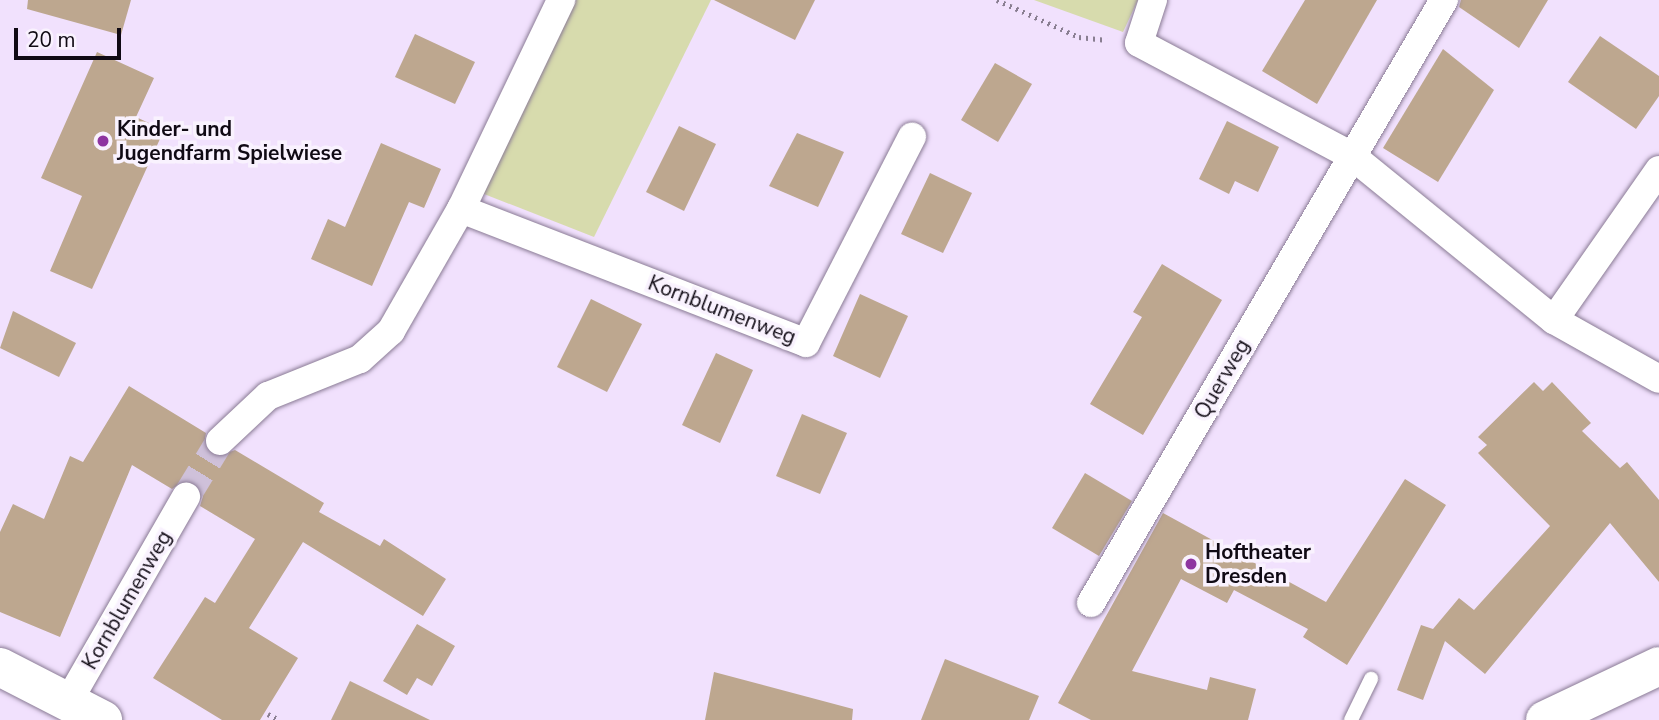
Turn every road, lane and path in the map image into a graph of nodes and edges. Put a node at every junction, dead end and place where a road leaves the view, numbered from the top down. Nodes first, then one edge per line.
1 (561, 0) edge
2 (997, 0) edge
3 (1153, 0) edge
4 (1444, 0) edge
5 (1139, 43) junction
6 (912, 137) dead end
7 (1352, 156) junction
8 (1659, 170) edge
9 (461, 209) junction
10 (1554, 320) junction
11 (1659, 379) edge
12 (220, 441) tunnel mouth
13 (186, 498) tunnel mouth
14 (1091, 603) dead end
15 (1659, 666) edge
16 (0, 667) edge
17 (1371, 679) dead end
18 (68, 702) junction
19 (268, 714) dead end
20 (103, 720) edge
21 (279, 720) edge
22 (1351, 720) edge
23 (1545, 720) edge

1 - 9 street
2 - 5 path
3 - 5 street
4 - 7 street, Querweg
5 - 7 street
6 - 9 street, Kornblumenweg
7 - 10 street
7 - 14 street, Querweg
8 - 10 street
9 - 12 street
10 - 11 street
13 - 18 street, Kornblumenweg
15 - 23 street
16 - 18 street
17 - 22 lane
18 - 20 street
19 - 21 path

